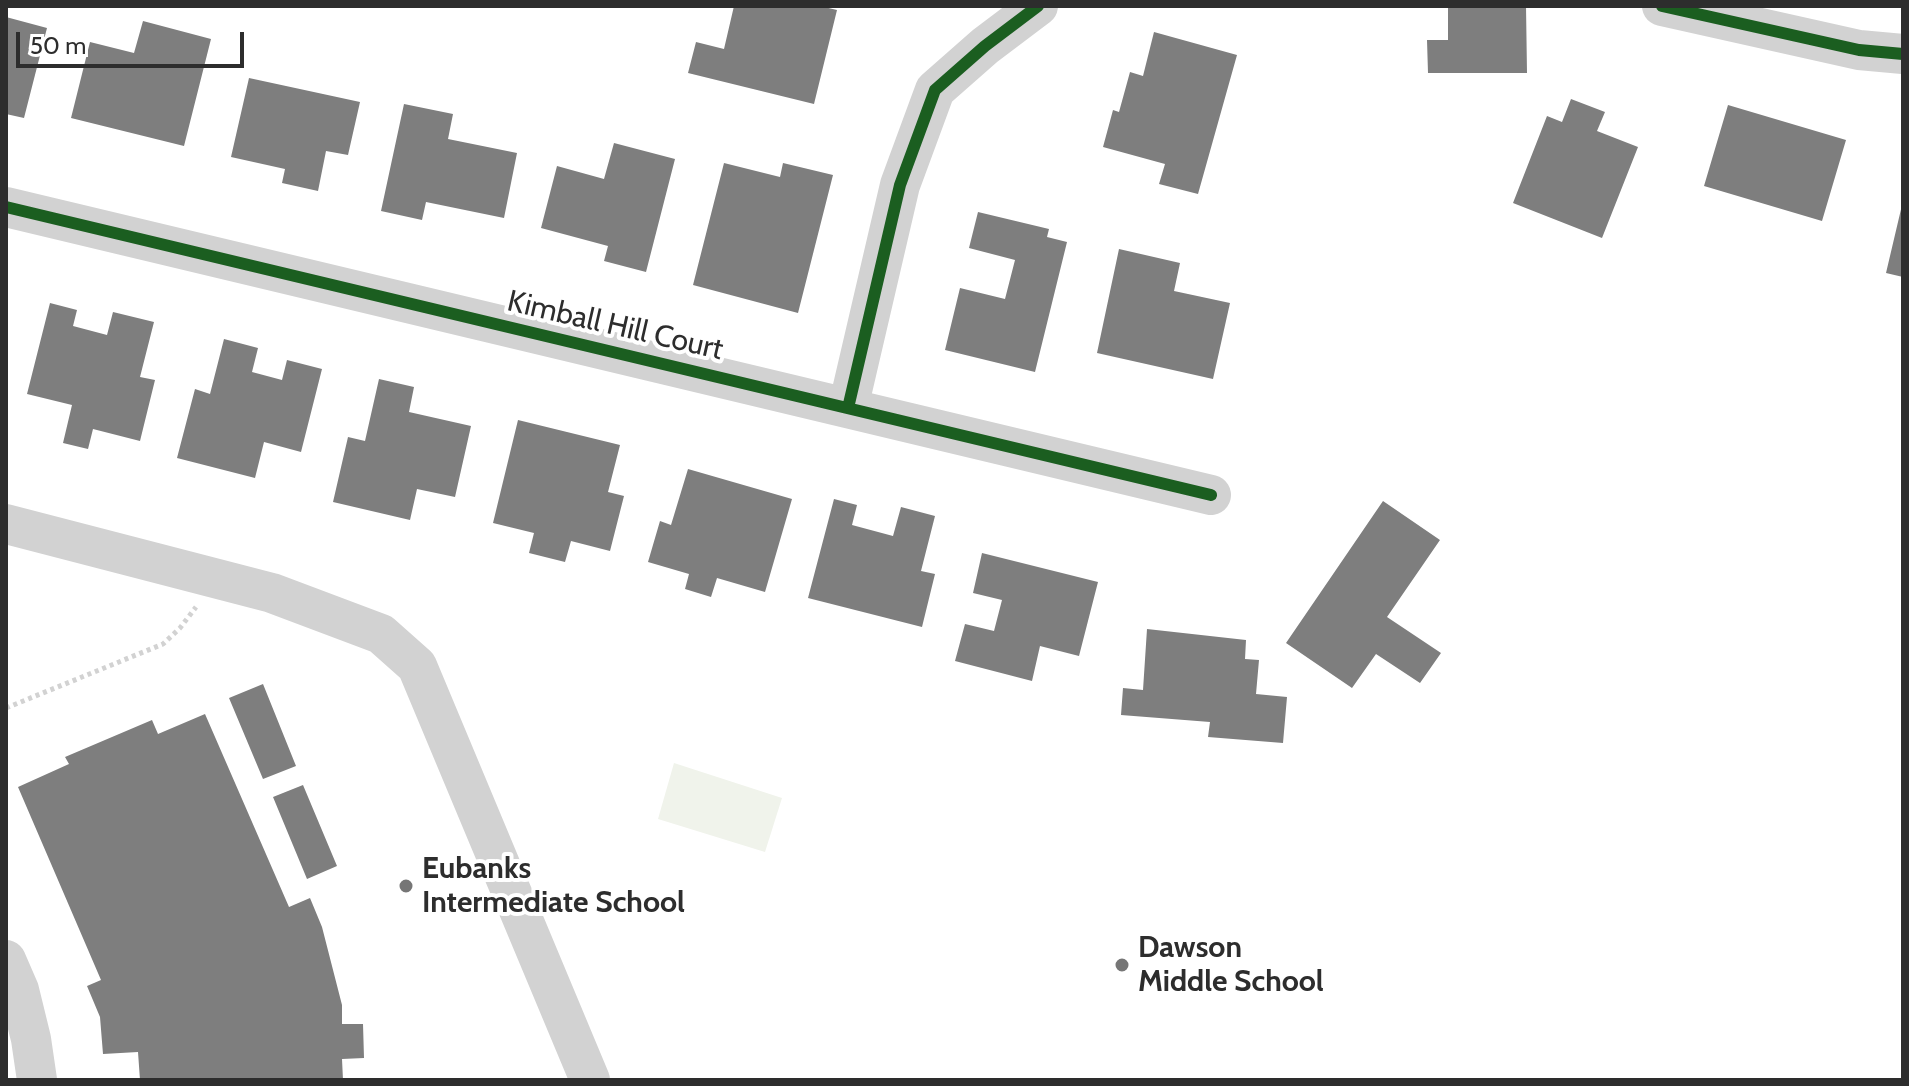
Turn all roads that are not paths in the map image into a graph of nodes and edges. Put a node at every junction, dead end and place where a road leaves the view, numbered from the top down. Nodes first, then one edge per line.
1 (1038, 6) edge
2 (1662, 6) edge
3 (1903, 54) edge
4 (6, 207) edge
5 (848, 408) junction
6 (1211, 495) dead end
7 (6, 524) edge
8 (6, 960) edge
9 (37, 1080) edge
10 (590, 1080) edge

1 - 5 street
2 - 3 street
4 - 5 street, Kimball Hill Court
5 - 6 street, Kimball Hill Court
7 - 10 street
8 - 9 street

